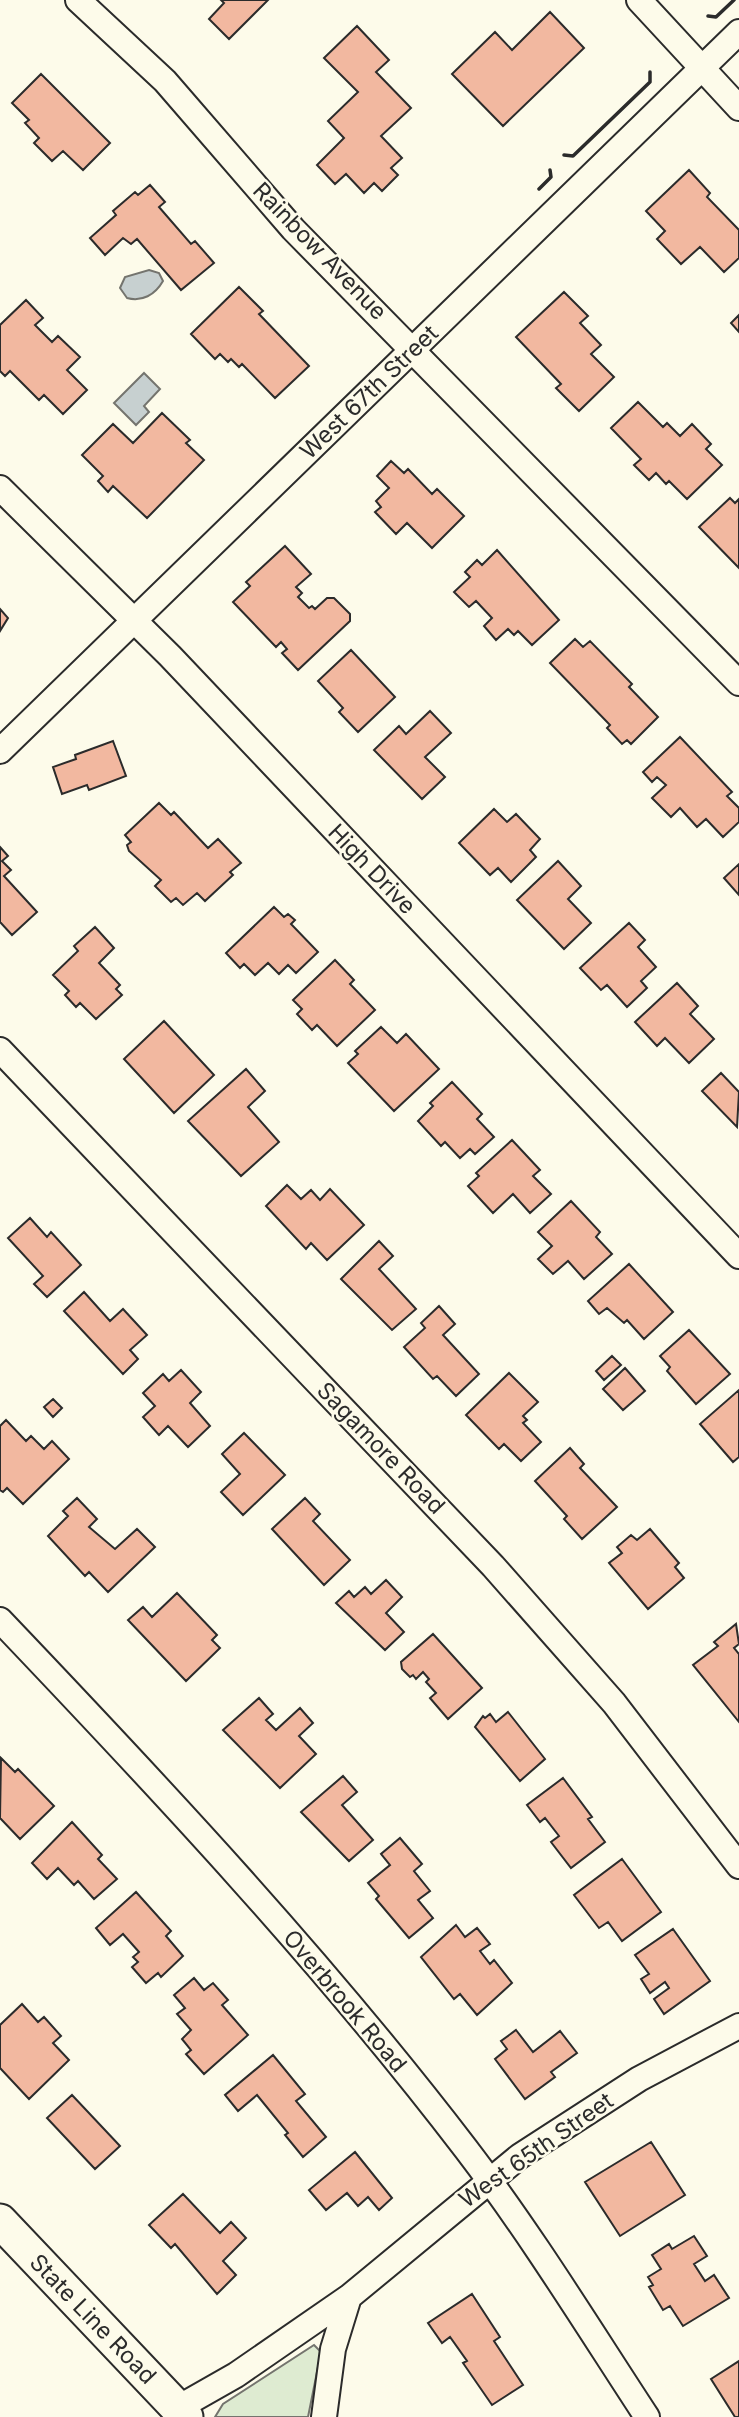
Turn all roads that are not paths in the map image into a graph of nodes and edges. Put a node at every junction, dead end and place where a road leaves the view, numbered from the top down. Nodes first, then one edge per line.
1 (78, 0) edge
2 (639, 0) edge
3 (739, 32) edge
4 (702, 68) junction
5 (739, 108) edge
6 (414, 349) junction
7 (0, 488) edge
8 (132, 621) junction
9 (739, 683) edge
10 (0, 751) edge
11 (0, 1050) edge
12 (739, 1256) edge
13 (0, 1620) edge
14 (739, 1866) edge
15 (739, 2026) edge
16 (488, 2180) junction
17 (0, 2221) edge
18 (349, 2297) junction
19 (182, 2412) edge
20 (324, 2417) edge
21 (646, 2417) edge

1 - 6 street, Rainbow Avenue
2 - 4 street
3 - 4 street, West 67th Street
4 - 5 street
4 - 6 street, West 67th Street
6 - 8 street, West 67th Street
6 - 9 street, Rainbow Avenue
7 - 8 street, High Drive
8 - 10 street, West 67th Street
8 - 12 street, High Drive
11 - 14 street, Sagamore Road
13 - 16 street, Overbrook Road
15 - 16 street, West 65th Street
16 - 18 street, West 65th Street
16 - 21 street, Overbrook Road
17 - 19 main road, State Line Road
18 - 19 street, West 65th Street
18 - 20 street

